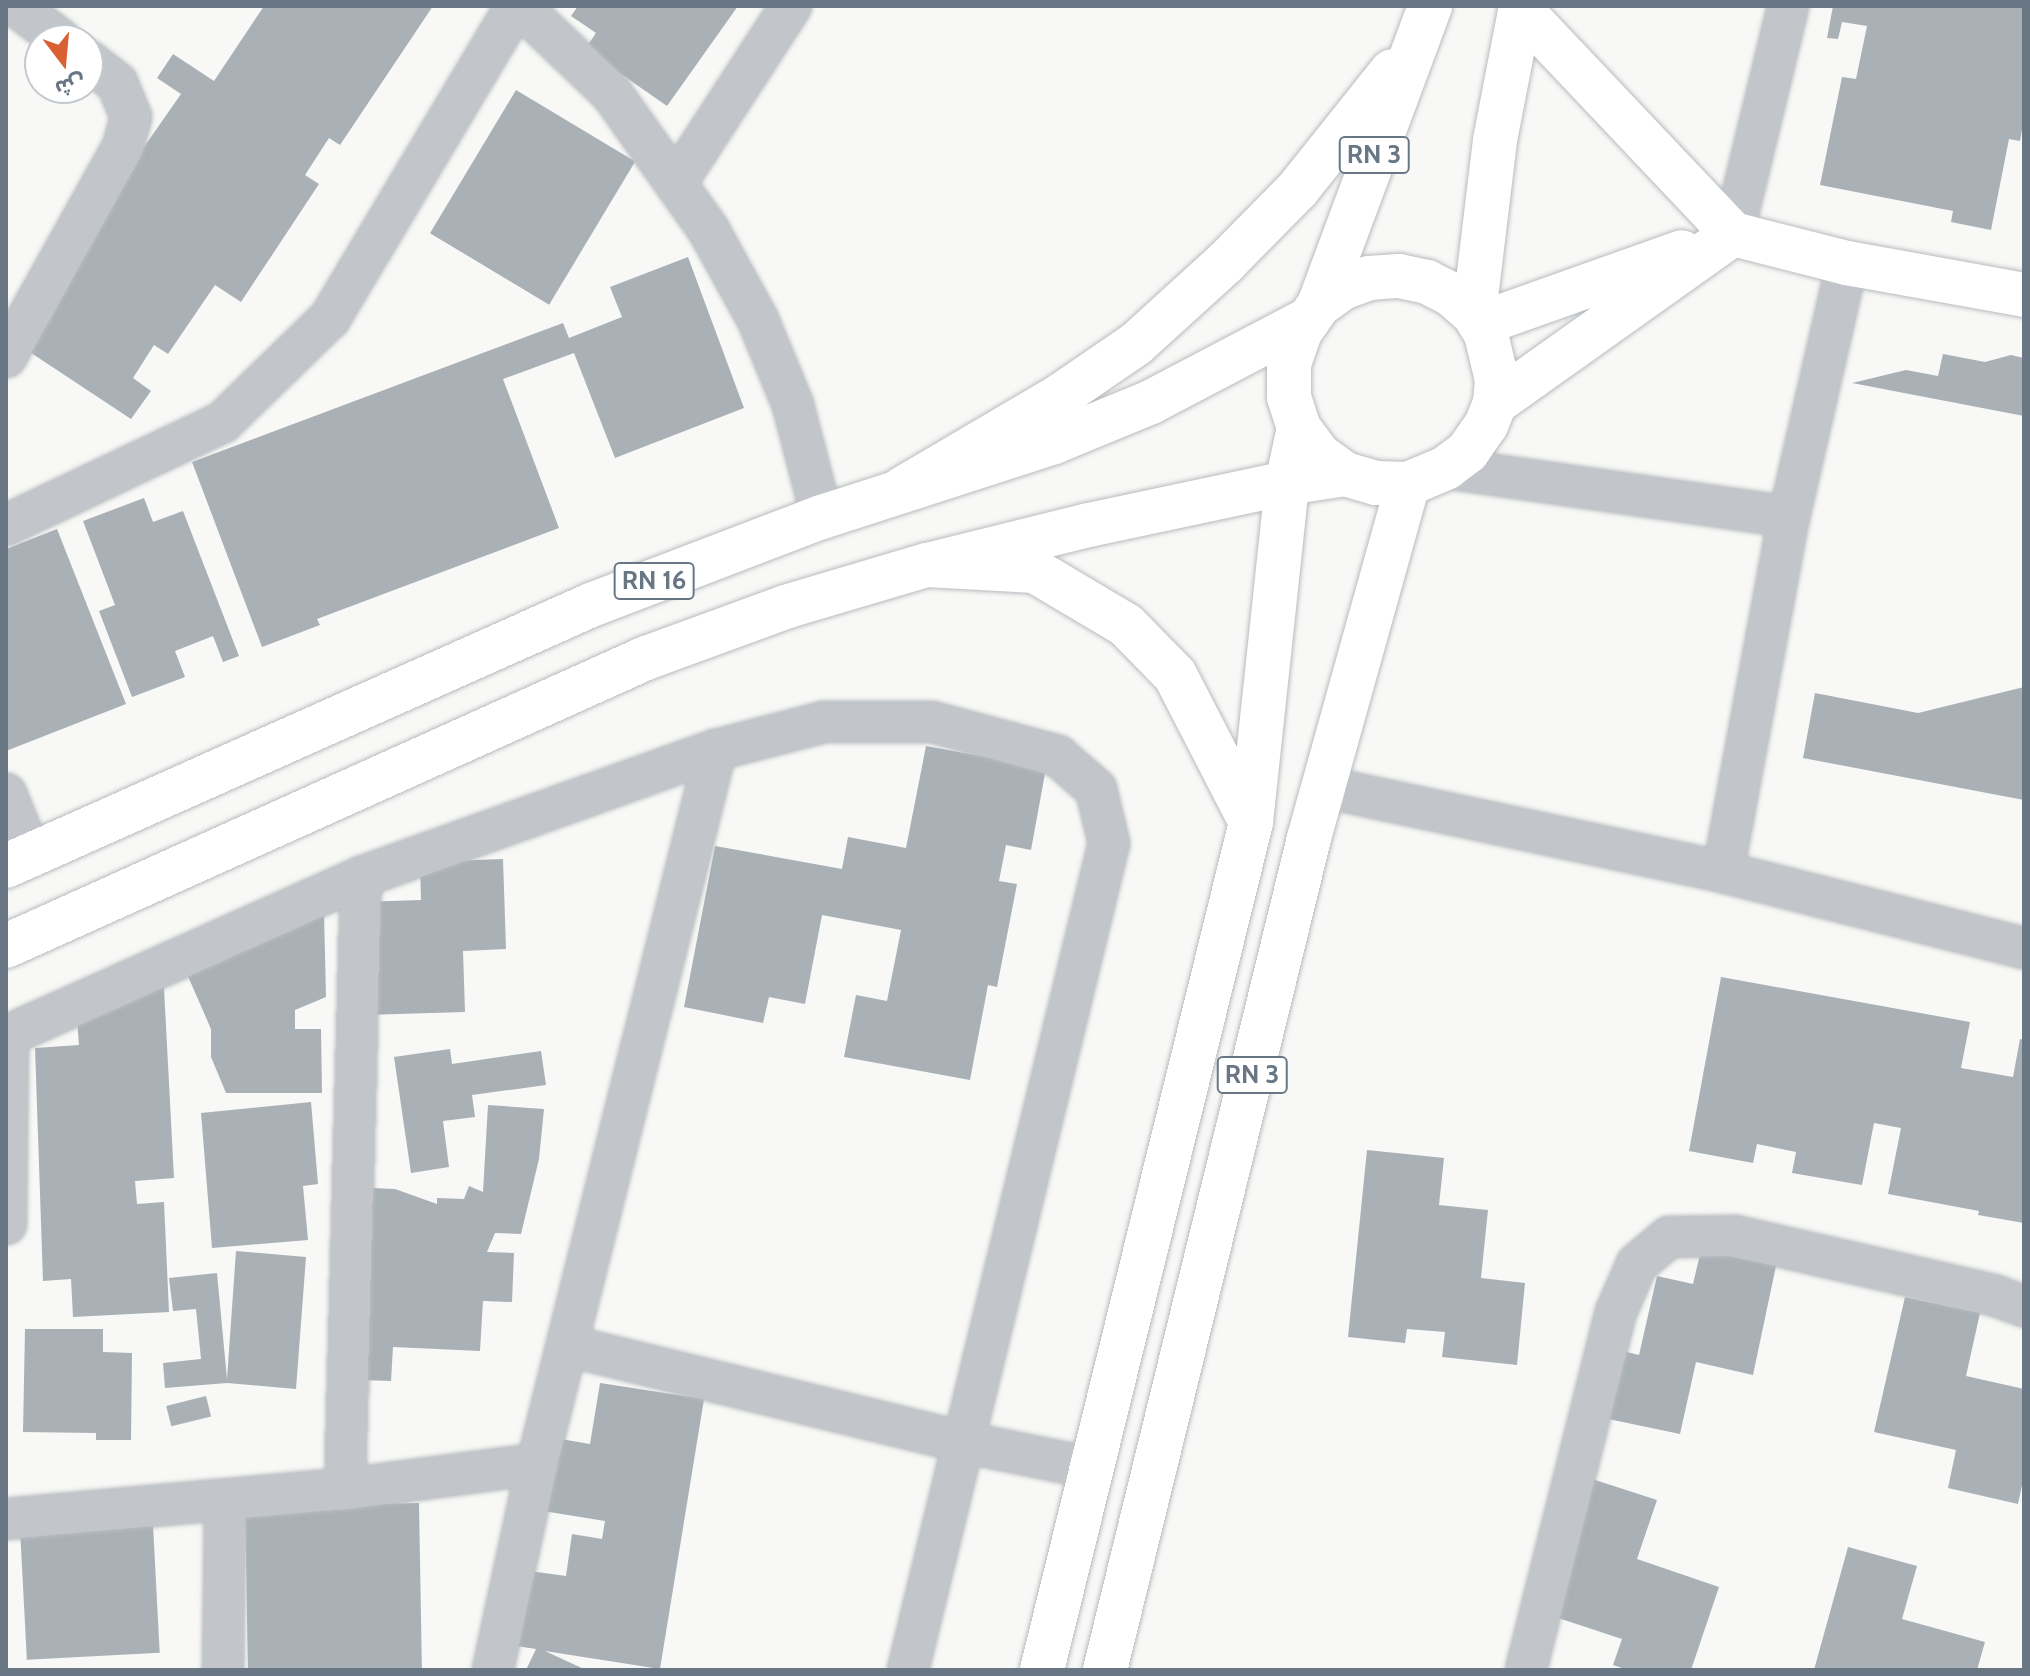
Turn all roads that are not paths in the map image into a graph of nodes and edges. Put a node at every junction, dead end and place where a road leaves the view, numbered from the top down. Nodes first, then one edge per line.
1 (16, 6) edge
2 (518, 6) edge
3 (791, 6) edge
4 (1788, 6) edge
5 (1520, 8) edge
6 (1422, 23) edge
7 (40, 24) edge
8 (104, 73) edge
9 (676, 183) junction
10 (1733, 234) junction
11 (1847, 263) junction
12 (2024, 295) edge
13 (1314, 312) junction
14 (1477, 319) junction
15 (6, 357) edge
16 (1495, 403) junction
17 (1299, 428) junction
18 (1345, 474) junction
19 (1427, 476) junction
20 (1287, 483) junction
21 (902, 489) junction
22 (822, 517) junction
23 (1789, 517) junction
24 (6, 525) edge
25 (927, 565) junction
26 (716, 750) junction
27 (1324, 787) junction
28 (6, 794) edge
29 (1251, 822) junction
30 (19, 860) edge
31 (1723, 872) junction
32 (361, 877) junction
33 (6, 946) edge
34 (2024, 948) edge
35 (7, 1036) edge
36 (6, 1224) edge
37 (2024, 1306) edge
38 (569, 1346) junction
39 (963, 1442) junction
40 (537, 1464) junction
41 (1092, 1468) junction
42 (345, 1489) junction
43 (225, 1500) junction
44 (6, 1519) edge
45 (223, 1670) edge
46 (493, 1670) edge
47 (908, 1670) edge
48 (1042, 1670) edge
49 (1105, 1670) edge
50 (1526, 1670) edge

1 - 7 street
2 - 9 street
2 - 24 street
3 - 9 street
4 - 10 street
5 - 10 main road
5 - 14 main road
6 - 13 main road, RN 3
6 - 21 main road
8 - 15 street
9 - 22 street
10 - 11 main road
10 - 14 main road
10 - 16 main road
11 - 12 main road
11 - 23 street
13 - 14 main road
13 - 17 main road
13 - 21 main road, RN 16
14 - 16 main road
16 - 19 main road
17 - 18 main road
17 - 20 main road, RN 3
18 - 19 main road
18 - 20 main road, RN 16
19 - 23 street
19 - 27 main road, RN 3
20 - 25 main road, RN 16
20 - 29 main road, RN 3
21 - 22 main road, RN 16
22 - 30 main road, RN 16
23 - 31 street
25 - 29 main road
25 - 33 main road, RN 16
26 - 32 street
26 - 38 street
26 - 39 street
27 - 31 street
27 - 49 main road, RN 3
28 - 30 street
29 - 41 main road, RN 3
31 - 34 street
32 - 35 street
32 - 42 street
35 - 36 street
37 - 50 street
38 - 39 street
38 - 40 street
39 - 41 street
39 - 47 street
40 - 42 street
40 - 46 street
41 - 48 main road, RN 3
42 - 43 street
43 - 44 street
43 - 45 street

